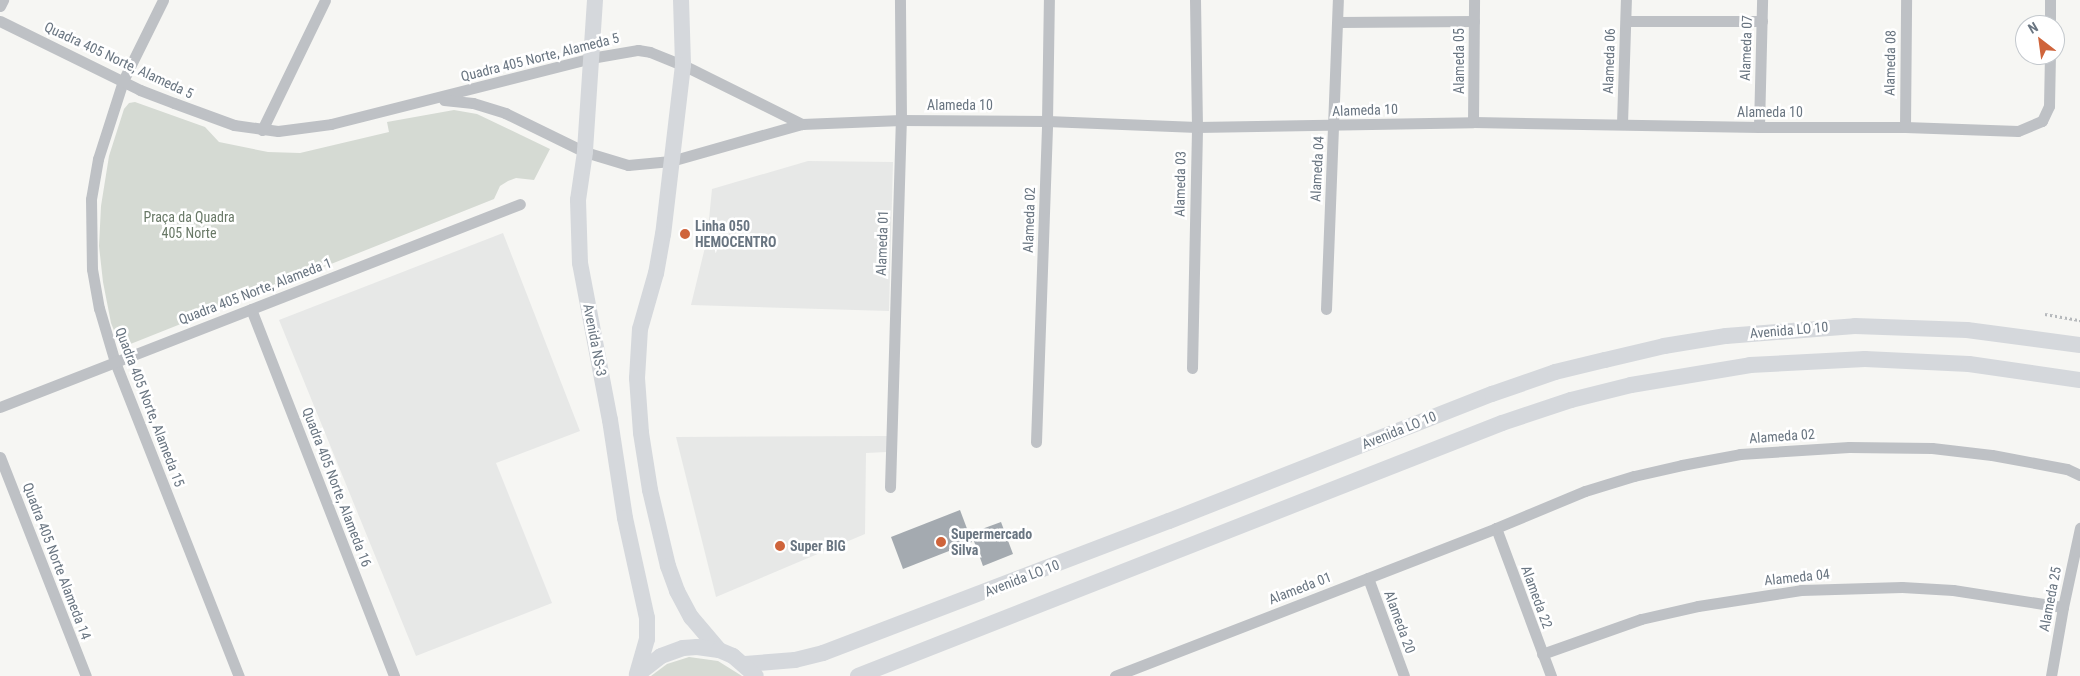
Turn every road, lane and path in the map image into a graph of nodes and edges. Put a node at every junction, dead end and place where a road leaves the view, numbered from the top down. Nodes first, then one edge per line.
1 (3, 0) edge
2 (162, 0) edge
3 (325, 0) edge
4 (595, 0) edge
5 (681, 0) edge
6 (900, 0) edge
7 (1049, 0) edge
8 (1195, 0) edge
9 (1338, 0) edge
10 (1474, 0) edge
11 (1626, 0) edge
12 (1762, 0) edge
13 (1906, 0) edge
14 (2050, 0) edge
15 (0, 6) edge
16 (2050, 15) edge
17 (0, 21) edge
18 (1474, 21) junction
19 (1626, 21) junction
20 (1762, 21) junction
21 (1339, 22) junction
22 (591, 58) junction
23 (683, 65) junction
24 (2050, 65) edge
25 (123, 81) junction
26 (433, 100) junction
27 (901, 120) junction
28 (1047, 121) junction
29 (1473, 122) junction
30 (802, 124) junction
31 (1622, 124) junction
32 (1334, 126) junction
33 (1197, 127) junction
34 (1759, 127) junction
35 (1905, 127) junction
36 (262, 130) junction
37 (585, 152) junction
38 (671, 161) junction
39 (520, 204) dead end
40 (251, 308) junction
41 (1326, 309) dead end
42 (2044, 314) dead end
43 (2080, 320) edge
44 (2080, 345) edge
45 (115, 362) junction
46 (1192, 368) dead end
47 (2080, 380) edge
48 (0, 407) edge
49 (1036, 442) dead end
50 (0, 457) edge
51 (2080, 475) edge
52 (890, 487) dead end
53 (1496, 528) junction
54 (2080, 528) edge
55 (1368, 578) junction
56 (2063, 607) junction
57 (719, 650) junction
58 (1542, 654) junction
59 (745, 664) junction
60 (86, 676) edge
61 (239, 676) edge
62 (394, 676) edge
63 (637, 676) edge
64 (756, 676) edge
65 (858, 676) edge
66 (1115, 676) edge
67 (1404, 676) edge
68 (1550, 676) edge
69 (2051, 676) edge

1 - 15 street
2 - 25 street, Quadra 405 Norte, Alameda 15
3 - 36 street
4 - 22 street, Avenida NS-3
5 - 23 street, Avenida NS-3
6 - 27 street, Alameda 01
7 - 28 street, Alameda 02
8 - 33 street, Alameda 03
9 - 21 street, Alameda 04
10 - 18 street, Alameda 05
11 - 19 street, Alameda 06
12 - 20 street, Alameda 07
13 - 35 street, Alameda 08
14 - 16 street
17 - 25 street, Quadra 405 Norte, Alameda 5
18 - 21 street
18 - 29 street, Alameda 05
19 - 20 street
19 - 31 street, Alameda 06
20 - 34 street, Alameda 07
21 - 32 street, Alameda 04
22 - 23 street, Quadra 405 Norte, Alameda 5
22 - 26 street, Quadra 405 Norte, Alameda 5
22 - 37 street, Avenida NS-3
23 - 30 street, Alameda 10
23 - 38 street, Avenida NS-3
24 - 35 street, Alameda 10
25 - 36 street, Quadra 405 Norte, Alameda 5
25 - 45 street, Quadra 405 Norte, Alameda 15
26 - 36 street, Quadra 405 Norte, Alameda 5
26 - 37 street, Quadra 405 Norte, Alameda 5
27 - 28 street, Alameda 10
27 - 30 street, Alameda 10
27 - 52 street, Alameda 01
28 - 33 street, Alameda 10
28 - 49 street, Alameda 02
29 - 31 street, Alameda 10
29 - 32 street, Alameda 10
30 - 38 street, Quadra 405 Norte, Alameda 5
31 - 34 street, Alameda 10
32 - 33 street, Alameda 10
32 - 41 street, Alameda 04
33 - 46 street, Alameda 03
34 - 35 street, Alameda 10
37 - 38 street, Quadra 405 Norte, Alameda 5
37 - 63 street, Avenida NS-3
38 - 57 street, Avenida NS-3
39 - 40 street, Quadra 405 Norte, Alameda 1
40 - 45 street, Quadra 405 Norte, Alameda 1
40 - 62 street, Quadra 405 Norte, Alameda 16
42 - 43 path
44 - 59 street, Avenida LO 10
45 - 48 street, Quadra 405 Norte, Alameda 1
45 - 61 street, Quadra 405 Norte, Alameda 15
47 - 65 street
50 - 60 street, Quadra 405 Norte Alameda 14
51 - 53 street, Alameda 02
53 - 55 street, Alameda 01
53 - 58 street, Alameda 22
54 - 56 street, Alameda 25
55 - 66 street, Alameda 01
55 - 67 street, Alameda 20
56 - 58 street, Alameda 04
56 - 69 street, Alameda 25
57 - 59 street, Avenida NS-3
57 - 63 street, Avenida NS-3
58 - 68 street, Alameda 22
59 - 64 street, Avenida NS-3

